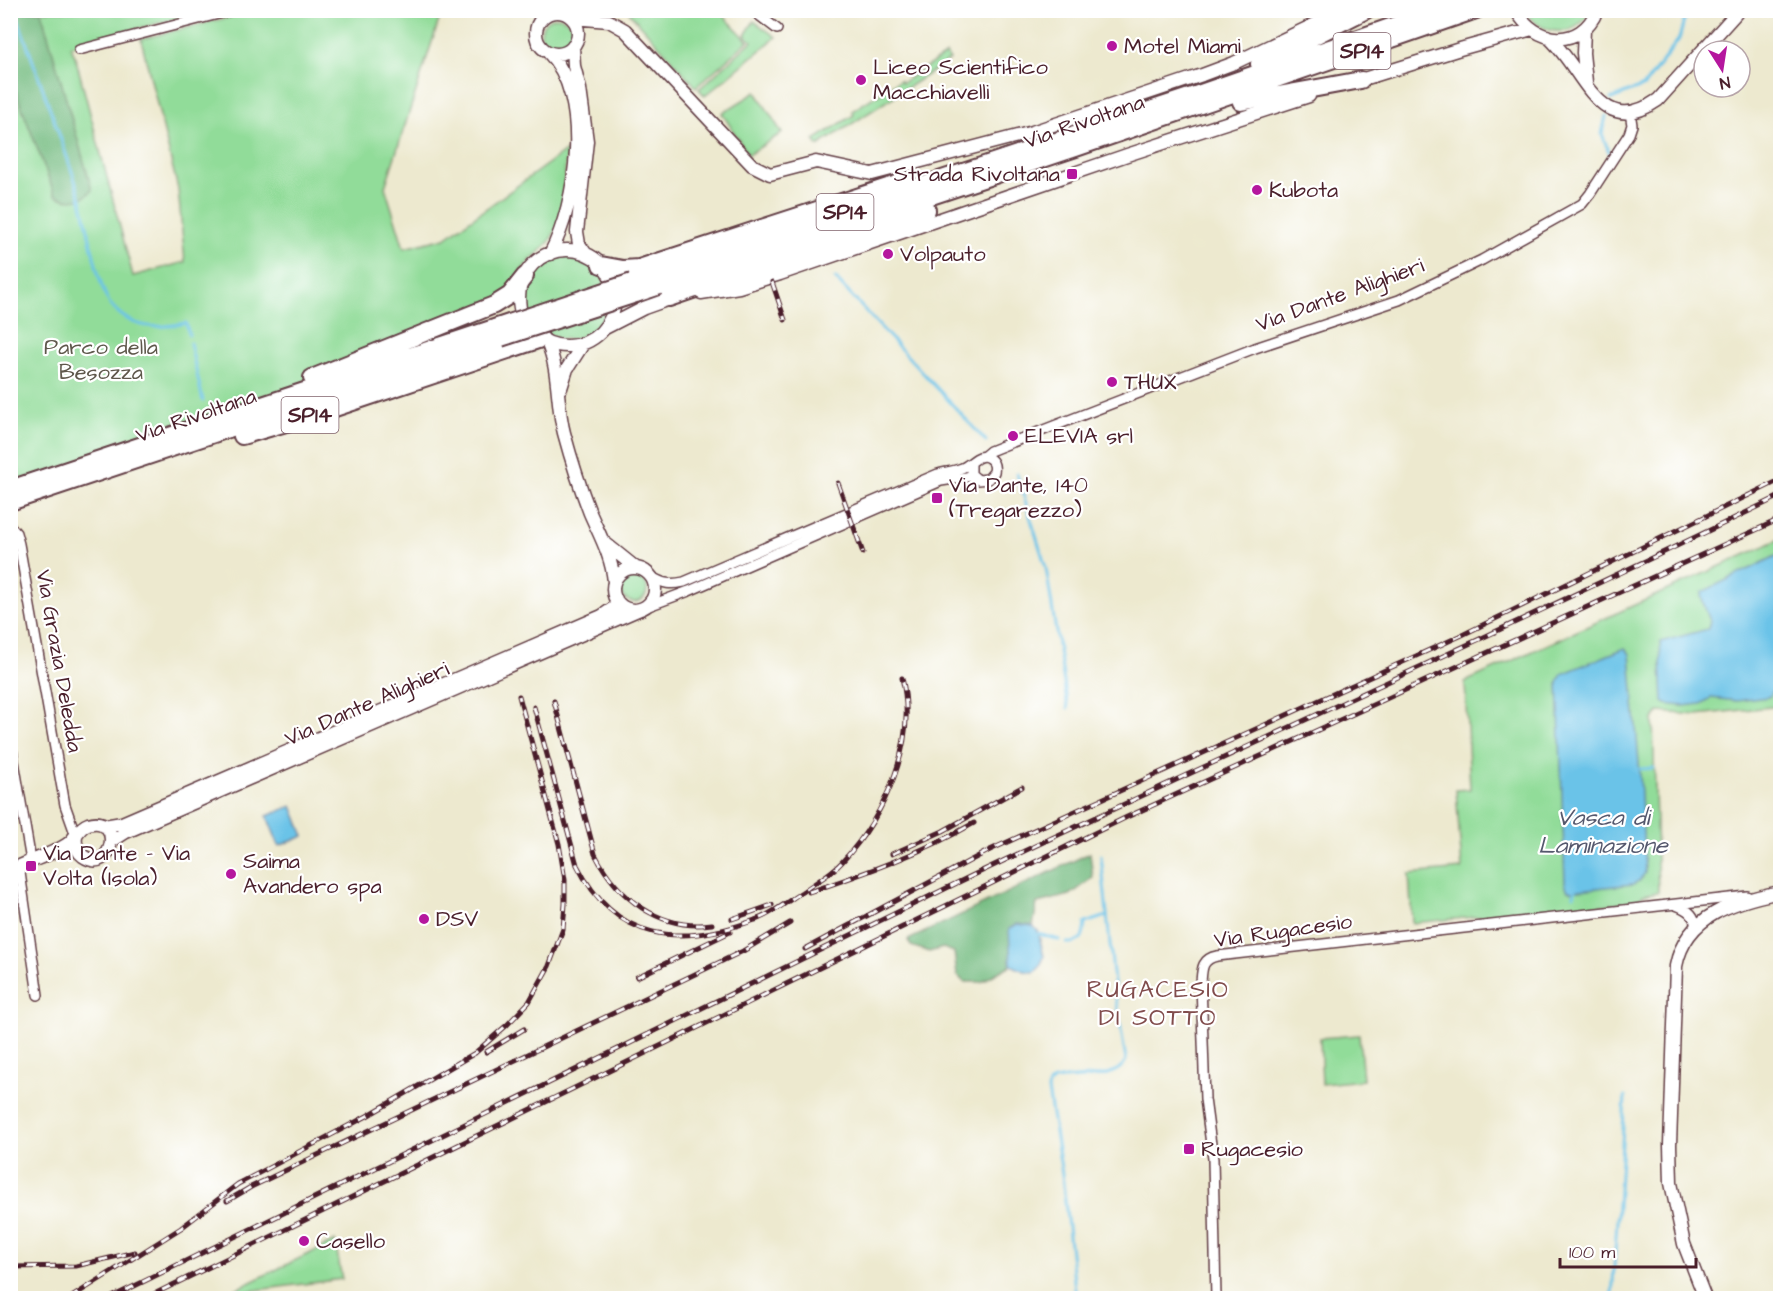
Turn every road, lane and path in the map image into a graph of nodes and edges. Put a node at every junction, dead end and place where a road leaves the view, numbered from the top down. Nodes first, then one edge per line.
1 (234, 10) edge
2 (536, 10) edge
3 (752, 10) edge
4 (1345, 10) edge
5 (1366, 10) edge
6 (1439, 10) edge
7 (1476, 10) edge
8 (1516, 10) edge
9 (1739, 10) edge
10 (1597, 12) edge
11 (563, 13) edge
12 (537, 26) junction
13 (777, 29) dead end
14 (1532, 29) junction
15 (1584, 30) junction
16 (1547, 36) junction
17 (573, 46) junction
18 (79, 50) dead end
19 (549, 52) junction
20 (1361, 80) junction
21 (1586, 83) junction
22 (1630, 112) junction
23 (1140, 113) junction
24 (1058, 141) junction
25 (1076, 148) junction
26 (1037, 161) junction
27 (550, 254) junction
28 (586, 254) junction
29 (601, 265) junction
30 (525, 276) junction
31 (634, 288) junction
32 (669, 298) junction
33 (605, 328) junction
34 (499, 332) junction
35 (544, 340) junction
36 (584, 344) junction
37 (559, 401) junction
38 (1005, 445) junction
39 (984, 456) junction
40 (88, 464) junction
41 (971, 464) junction
42 (994, 464) junction
43 (973, 476) junction
44 (76, 480) junction
45 (10, 489) edge
46 (10, 502) edge
47 (861, 511) junction
48 (10, 526) edge
49 (604, 543) junction
50 (636, 568) junction
51 (712, 576) junction
52 (652, 577) junction
53 (614, 582) junction
54 (616, 599) junction
55 (643, 608) junction
56 (10, 738) edge
57 (65, 805) junction
58 (89, 824) junction
59 (104, 826) junction
60 (76, 836) junction
61 (112, 841) junction
62 (53, 850) junction
63 (78, 852) junction
64 (20, 866) edge
65 (1780, 892) edge
66 (1670, 904) junction
67 (1695, 924) junction
68 (38, 995) dead end
69 (1216, 1299) edge
70 (1705, 1299) edge

1 - 18 street
2 - 12 street
3 - 13 street
4 - 11 street
5 - 23 highway, SP14
6 - 23 highway, Via Rivoltana / SP14
7 - 25 highway, Via Rivoltana / SP14
8 - 14 street
9 - 22 street
10 - 15 street
11 - 12 street
11 - 17 street
12 - 19 street
14 - 16 street
14 - 20 street
15 - 16 street
15 - 21 street
16 - 21 street
17 - 19 street
17 - 28 street
19 - 27 street
20 - 25 highway, SP14
20 - 32 street
21 - 22 street
22 - 38 street, Via Dante Alighieri
23 - 24 highway, Via Rivoltana / SP14
24 - 29 highway, SP14
24 - 31 highway, Via Rivoltana / SP14
25 - 26 highway, Via Rivoltana / SP14
26 - 31 highway, Via Rivoltana / SP14
26 - 32 highway, SP14
27 - 28 street
27 - 30 street
28 - 29 street
29 - 33 street
30 - 35 street
30 - 40 highway, SP14
31 - 34 highway, SP14, bridge
32 - 33 street, SP14
33 - 36 street
34 - 40 highway, Via Rivoltana / SP14
34 - 44 highway, Via Rivoltana / SP14
35 - 36 street
35 - 37 street
35 - 44 highway, SP14
36 - 37 street
37 - 49 street
38 - 39 street, Via Dante Alighieri
38 - 42 street
39 - 41 street
39 - 42 street
40 - 45 highway, SP14
41 - 43 street
41 - 47 street, Via Dante Alighieri
42 - 43 street
43 - 47 street, Via Dante Alighieri
44 - 46 highway, SP14
47 - 51 street, Via Dante Alighieri
48 - 57 street, Via Grazia Deledda
49 - 50 street
49 - 53 street
50 - 52 street
50 - 53 street
51 - 52 street, Via Dante Alighieri
51 - 55 street, Via Dante Alighieri
52 - 55 street
53 - 54 street
54 - 55 street
54 - 59 street, Via Dante Alighieri
55 - 61 street, Via Dante Alighieri
56 - 64 street
57 - 58 street
57 - 60 street, Via Grazia Deledda
58 - 59 street, Via Dante Alighieri
58 - 60 street
59 - 61 street
60 - 62 street
60 - 63 street
61 - 63 street, Via Dante Alighieri
62 - 63 street, Via Dante Alighieri
62 - 64 street
64 - 68 street
65 - 66 street
65 - 67 street
66 - 67 street
66 - 69 street, Via Rugacesio
67 - 70 street

